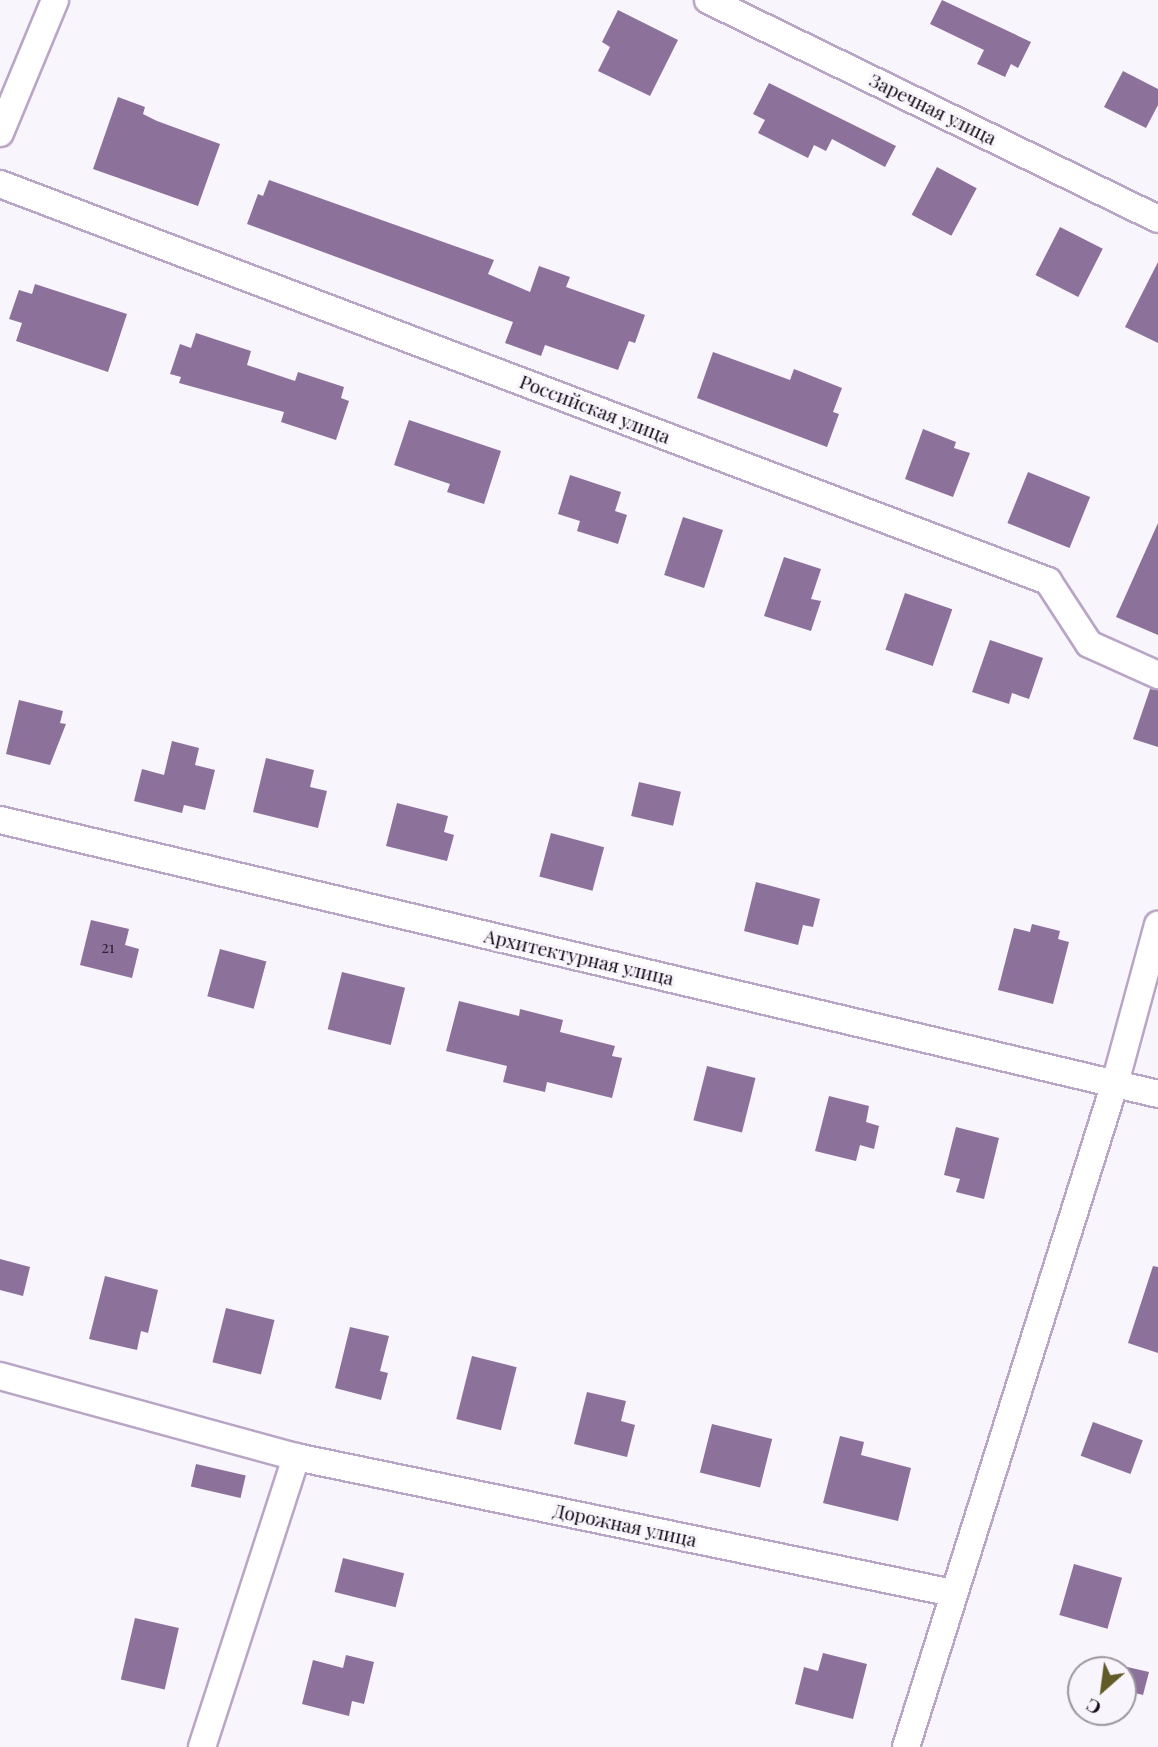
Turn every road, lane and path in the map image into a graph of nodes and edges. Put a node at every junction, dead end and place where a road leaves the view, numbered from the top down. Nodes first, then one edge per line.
1 (55, 0) edge
2 (708, 0) edge
3 (0, 133) edge
4 (0, 184) edge
5 (1158, 219) edge
6 (1158, 675) edge
7 (0, 820) edge
8 (1158, 925) edge
9 (1115, 1083) junction
10 (1158, 1094) edge
11 (0, 1376) edge
12 (296, 1457) junction
13 (953, 1593) junction
14 (202, 1747) edge
15 (906, 1747) edge

1 - 3 street
2 - 5 street, Заречная улица
4 - 6 street, Российская улица
7 - 9 street, Архитектурная улица
8 - 9 street
9 - 10 street, Архитектурная улица
9 - 13 street
11 - 12 street, Дорожная улица
12 - 13 street, Дорожная улица
12 - 14 street
13 - 15 street

